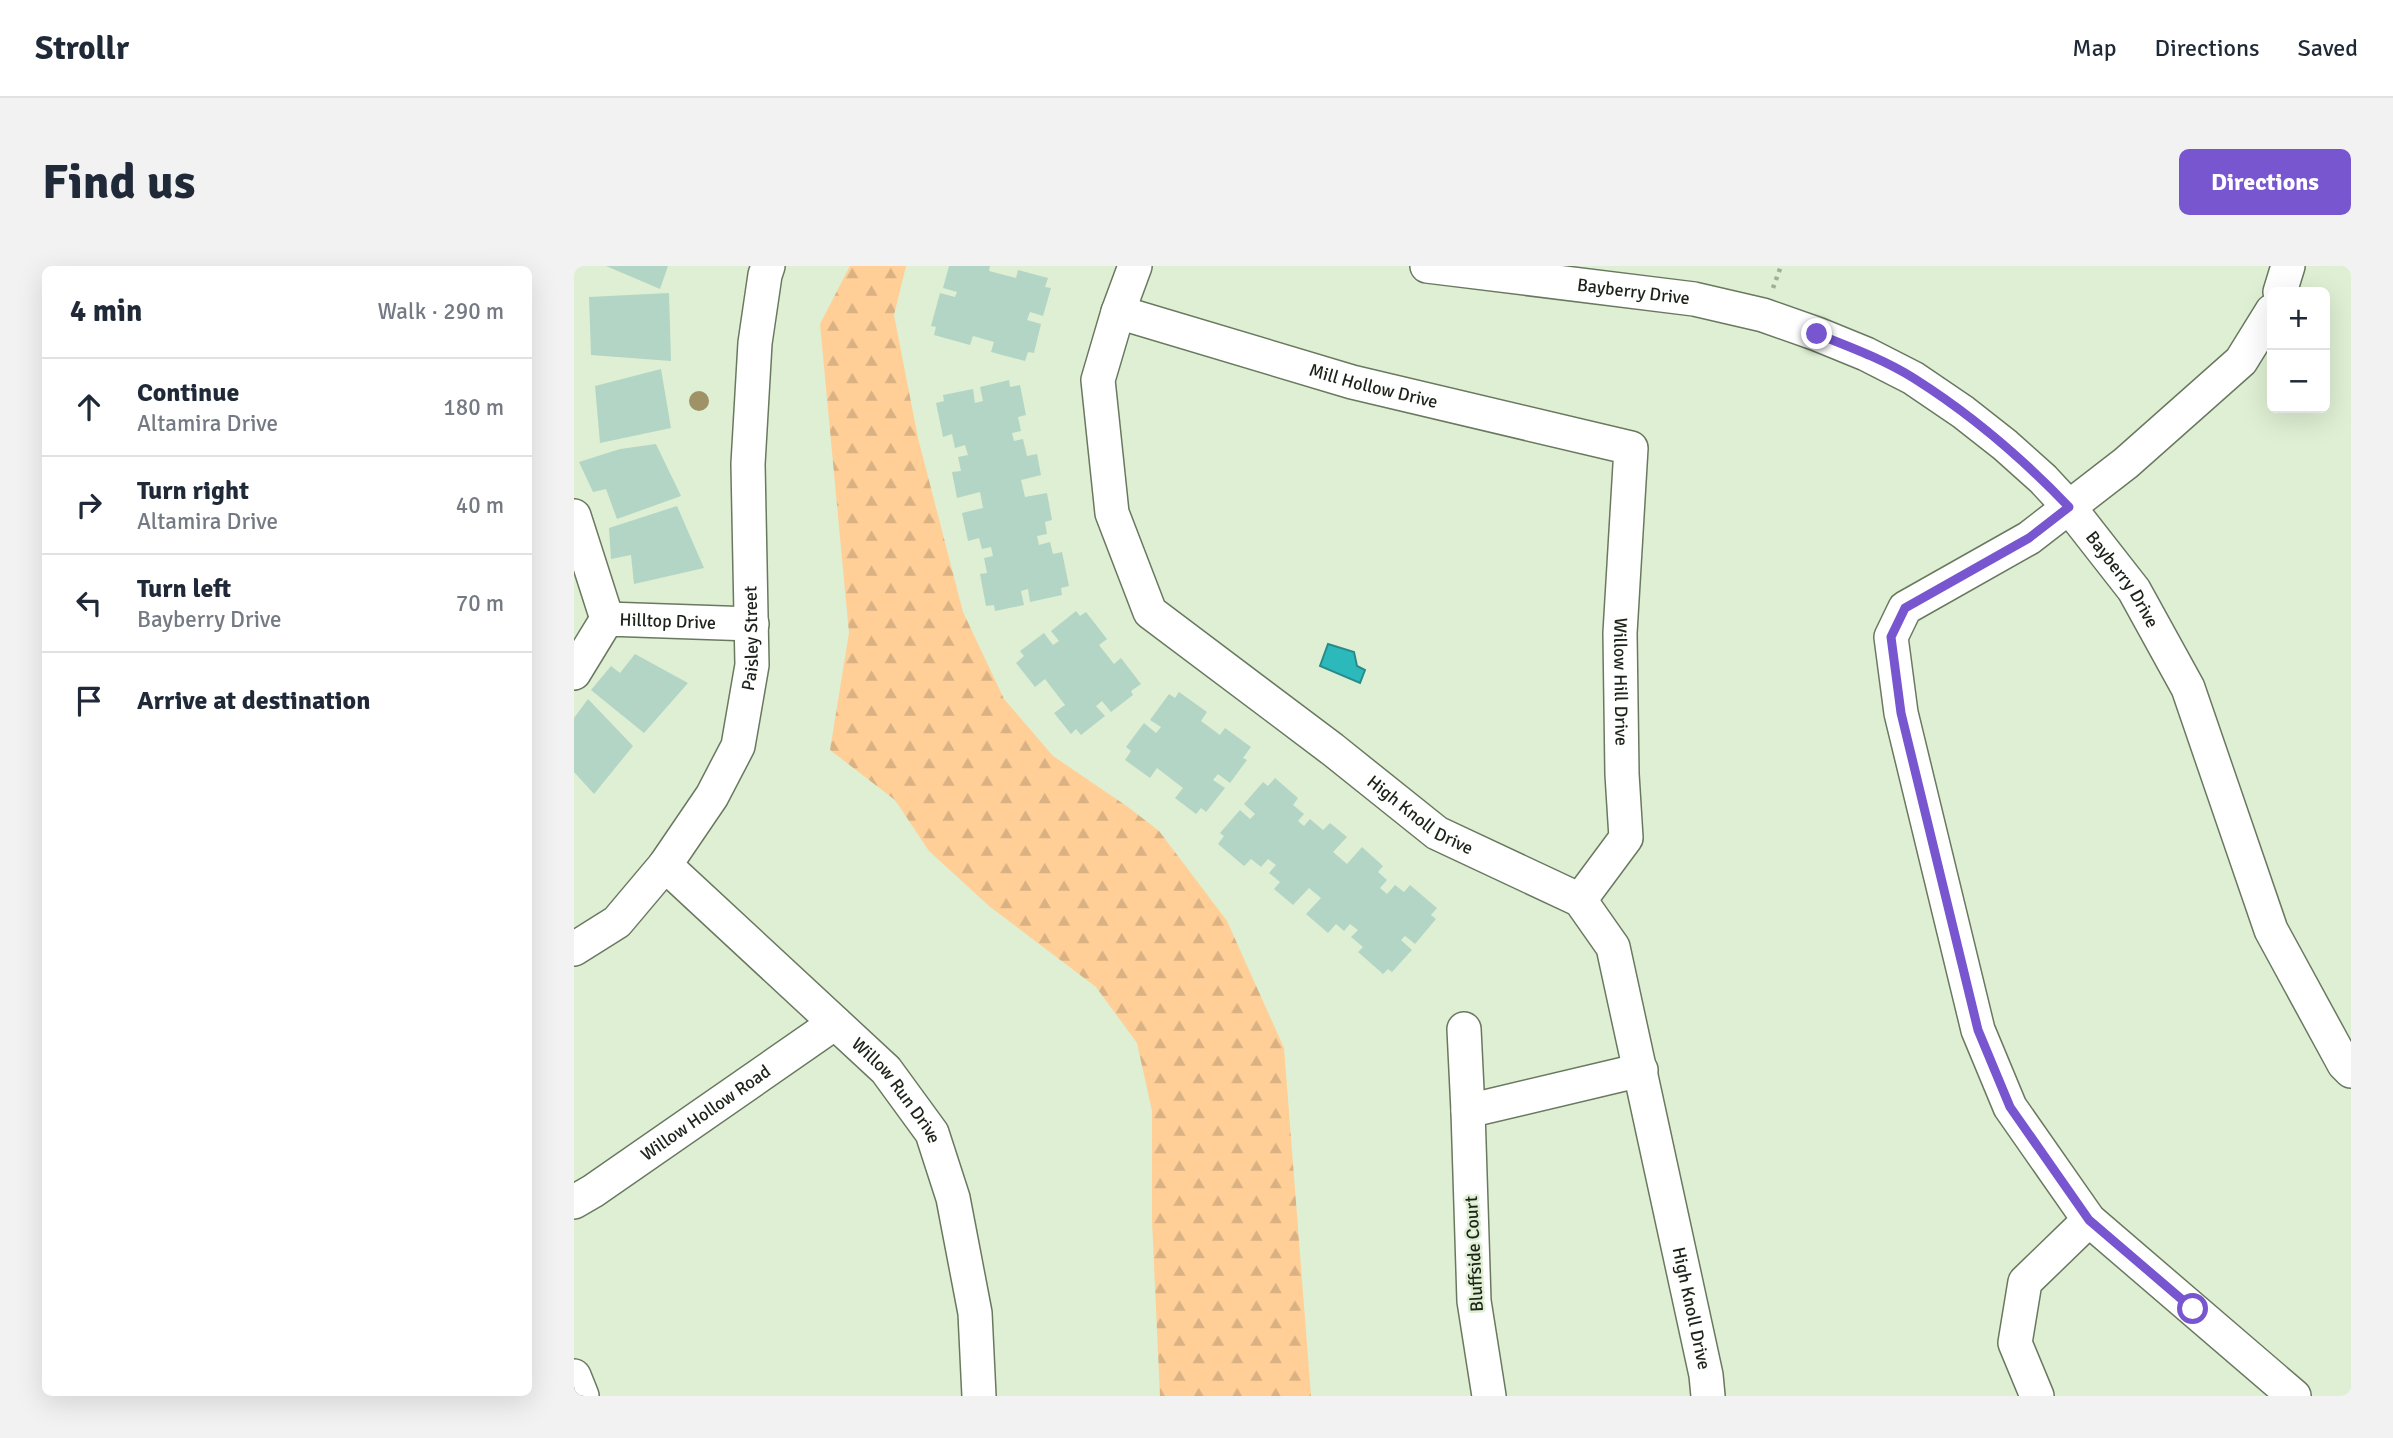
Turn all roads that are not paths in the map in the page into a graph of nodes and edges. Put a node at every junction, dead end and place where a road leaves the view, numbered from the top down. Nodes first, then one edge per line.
1 (768, 266) edge
2 (1135, 266) edge
3 (1427, 266) edge
4 (2288, 266) edge
5 (2282, 287) edge
6 (1118, 312) junction
7 (2267, 319) edge
8 (1631, 447) joint
9 (2069, 507) junction
10 (574, 516) edge
11 (607, 620) junction
12 (752, 624) junction
13 (574, 673) edge
14 (665, 865) junction
15 (1580, 900) junction
16 (574, 949) edge
17 (835, 1023) junction
18 (1464, 1028) dead end
19 (1641, 1069) junction
20 (2351, 1071) edge
21 (1468, 1111) junction
22 (574, 1202) edge
23 (2089, 1220) junction
24 (574, 1376) edge
25 (582, 1396) edge
26 (979, 1396) edge
27 (1489, 1396) edge
28 (1708, 1396) edge
29 (2037, 1396) edge
30 (2294, 1396) edge

1 - 12 street, Paisley Street
2 - 6 street, High Knoll Drive
3 - 9 street, Bayberry Drive
4 - 5 street
6 - 8 street, Mill Hollow Drive
6 - 15 street, High Knoll Drive
7 - 9 street
8 - 15 street, Willow Hill Drive
9 - 20 street, Bayberry Drive
9 - 23 street
10 - 11 street
11 - 12 street, Hilltop Drive
11 - 13 street, Hilltop Drive
12 - 14 street, Paisley Street
14 - 16 street, Paisley Street
14 - 17 street, Willow Run Drive
15 - 19 street, High Knoll Drive
17 - 22 street, Willow Hollow Road
17 - 26 street, Willow Run Drive
18 - 21 street, Bluffside Court
19 - 21 street
19 - 28 street, High Knoll Drive
21 - 27 street, Bluffside Court
23 - 29 street
23 - 30 street
24 - 25 street

